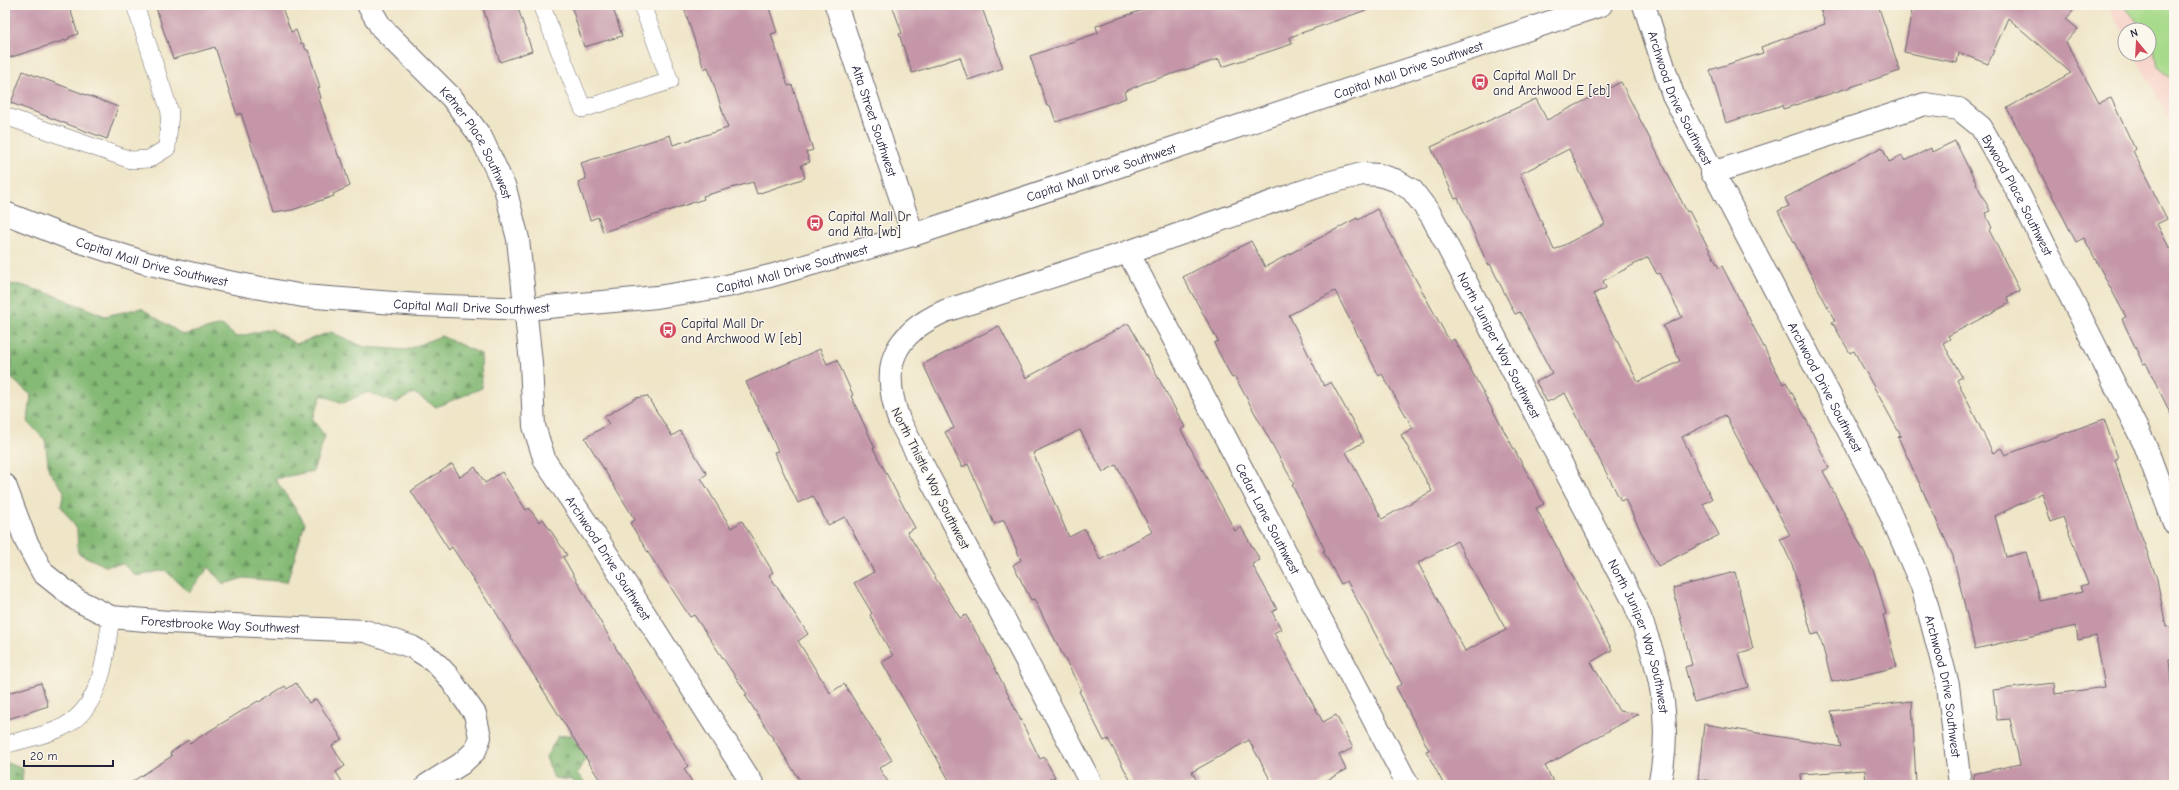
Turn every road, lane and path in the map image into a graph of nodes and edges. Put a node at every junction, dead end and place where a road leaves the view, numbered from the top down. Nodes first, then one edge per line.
1 (135, 5) edge
2 (368, 5) edge
3 (541, 5) edge
4 (642, 5) edge
5 (836, 5) edge
6 (1601, 5) edge
7 (1644, 5) edge
8 (5, 116) edge
9 (1712, 173) junction
10 (5, 213) edge
11 (913, 236) junction
12 (1128, 252) junction
13 (526, 309) junction
14 (5, 485) edge
15 (2174, 523) edge
16 (111, 617) junction
17 (5, 745) edge
18 (427, 785) edge
19 (753, 785) edge
20 (1092, 785) edge
21 (1408, 785) edge
22 (1659, 785) edge
23 (1960, 785) edge

1 - 8 lane
2 - 13 street, Ketner Place Southwest
3 - 4 lane
5 - 11 street, Alta Street Southwest
6 - 11 street, Capital Mall Drive Southwest
7 - 9 street, Archwood Drive Southwest
9 - 15 street, Bywood Place Southwest
9 - 23 street, Archwood Drive Southwest
10 - 13 street, Capital Mall Drive Southwest
11 - 13 street, Capital Mall Drive Southwest
12 - 20 street, North Thistle Way Southwest
12 - 21 street, Cedar Lane Southwest
12 - 22 street, North Juniper Way Southwest
13 - 19 street, Archwood Drive Southwest
14 - 16 street, Forestbrooke Way Southwest
16 - 17 lane
16 - 18 street, Forestbrooke Way Southwest

